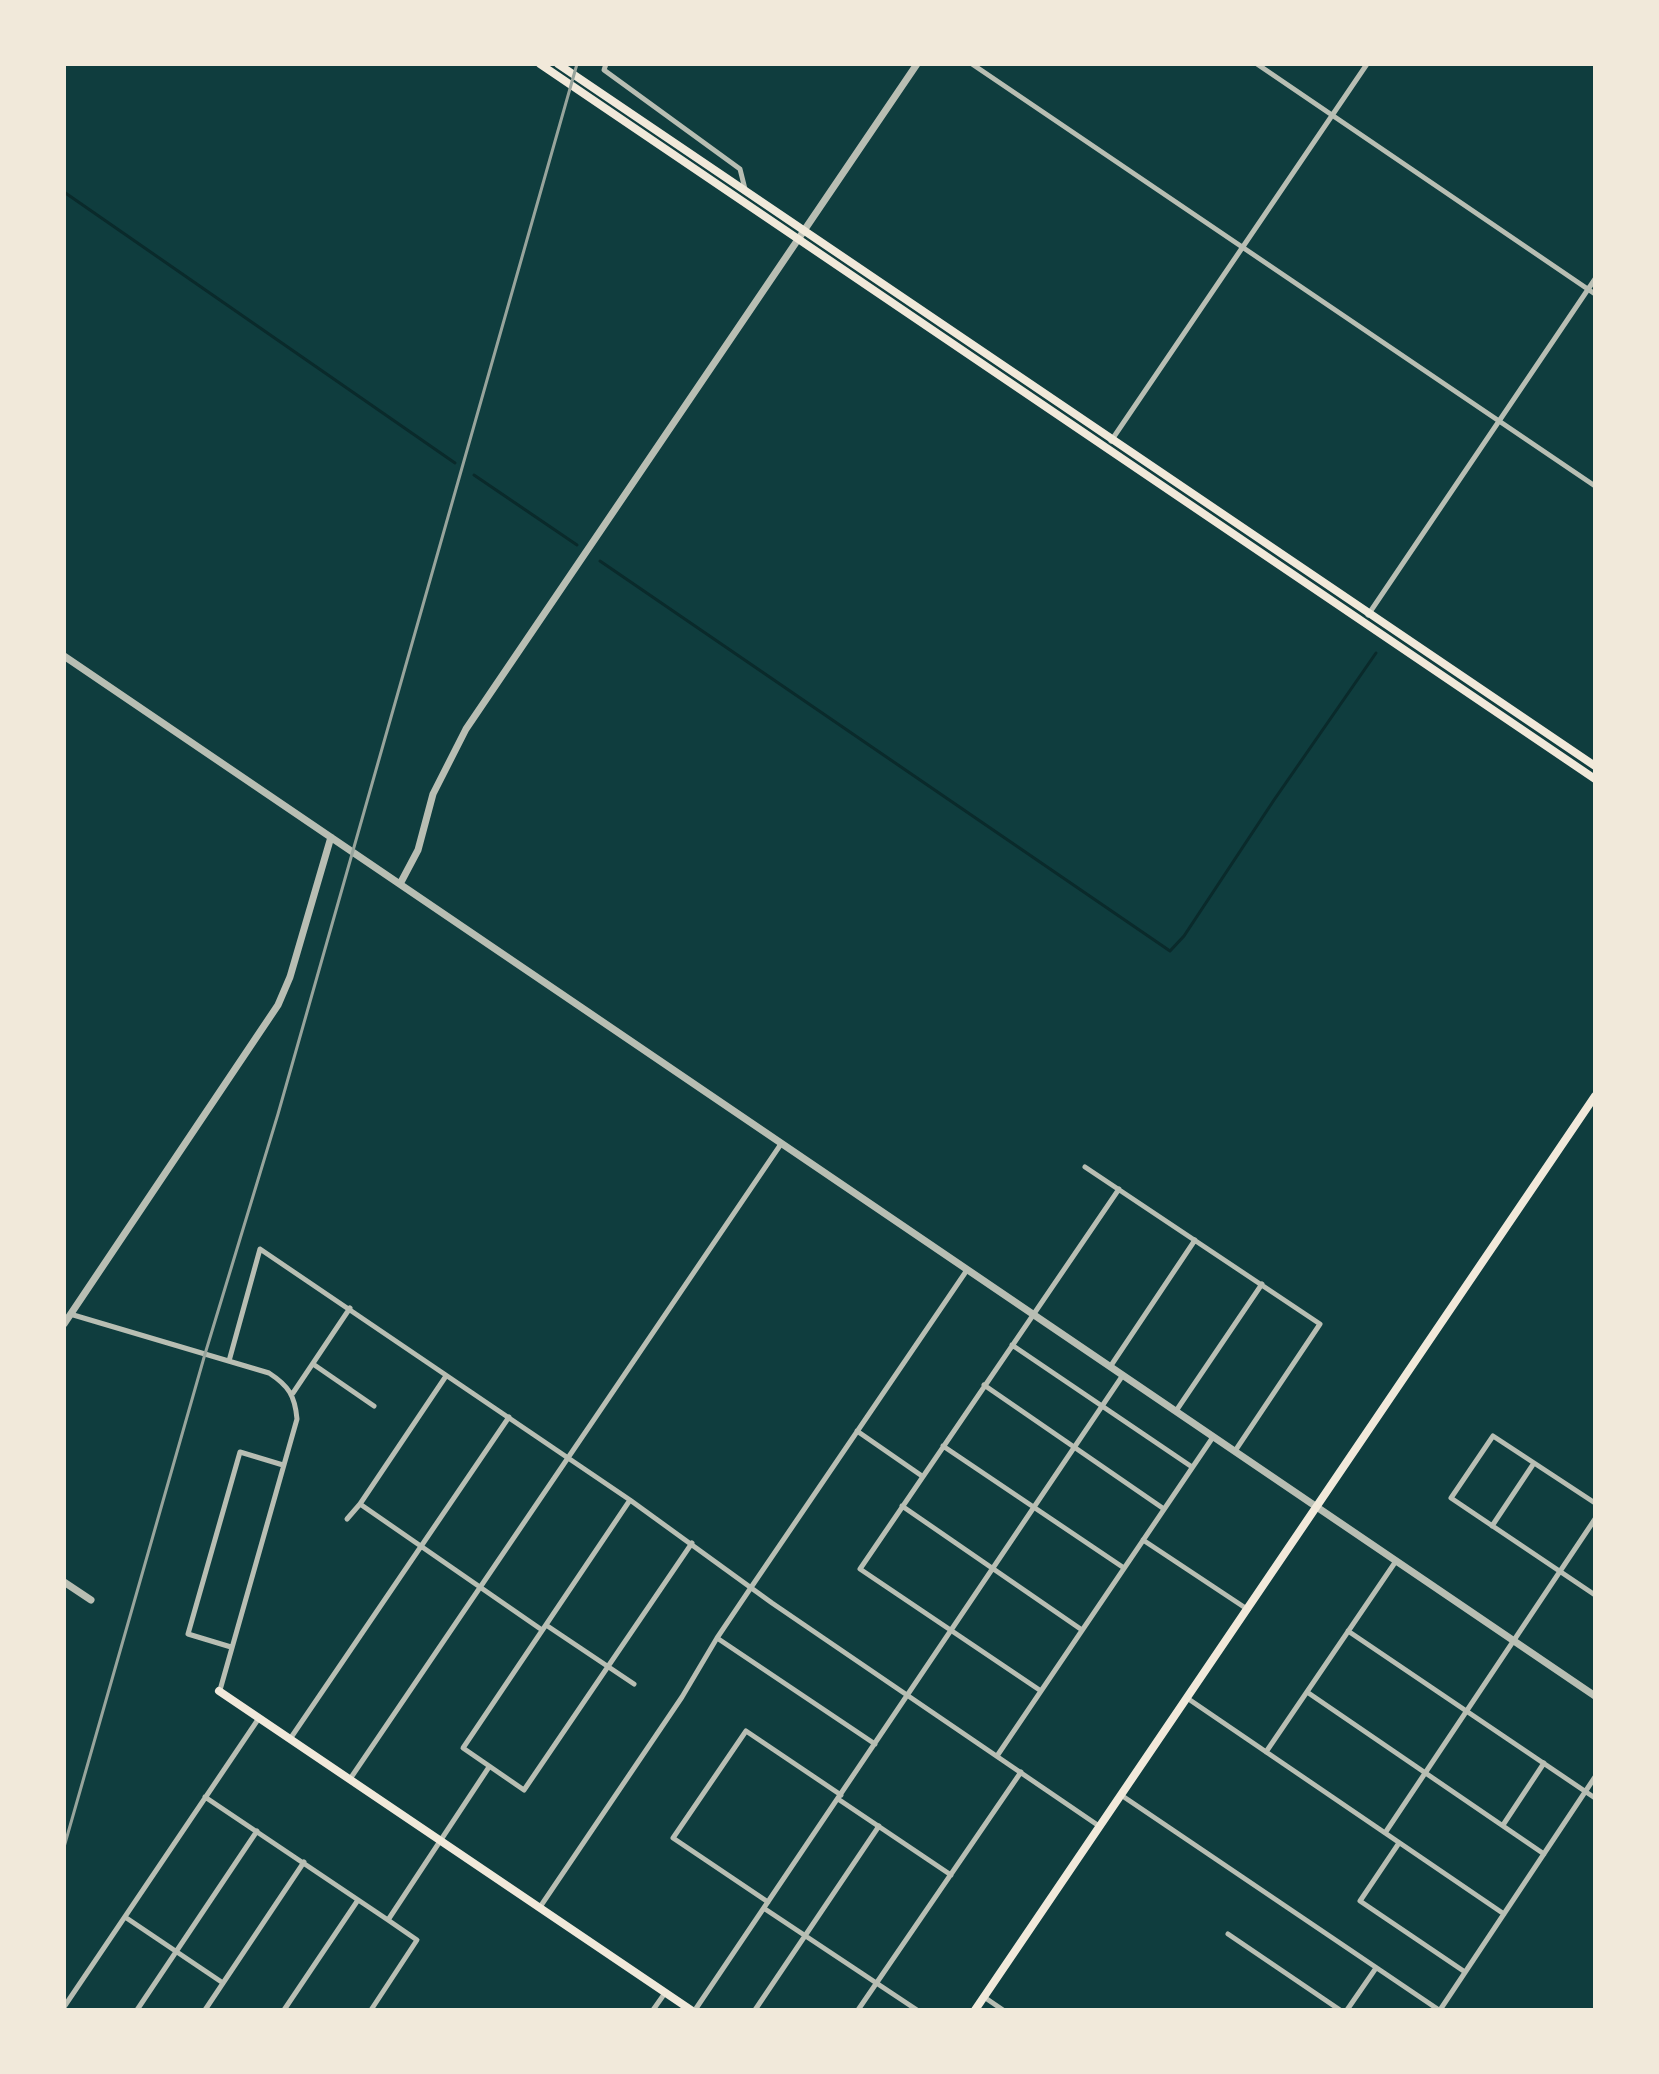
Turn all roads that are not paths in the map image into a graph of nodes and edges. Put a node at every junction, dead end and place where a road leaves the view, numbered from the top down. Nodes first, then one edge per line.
1 (540, 64) edge
2 (606, 64) edge
3 (917, 64) edge
4 (972, 64) edge
5 (1257, 64) edge
6 (1367, 64) edge
7 (562, 67) edge
8 (1332, 116) junction
9 (745, 190) junction
10 (804, 231) junction
11 (798, 240) junction
12 (1243, 247) junction
13 (1595, 279) edge
14 (1588, 289) junction
15 (1595, 294) edge
16 (1500, 421) junction
17 (1112, 440) junction
18 (1106, 448) junction
19 (1595, 486) edge
20 (1370, 613) junction
21 (1363, 622) junction
22 (64, 656) edge
23 (1595, 766) edge
24 (1595, 779) edge
25 (331, 837) junction
26 (400, 884) junction
27 (1595, 1096) edge
28 (781, 1144) junction
29 (1085, 1167) dead end
30 (1119, 1189) junction
31 (1195, 1240) junction
32 (967, 1270) junction
33 (1262, 1284) junction
34 (350, 1308) junction
35 (70, 1314) junction
36 (1033, 1315) junction
37 (64, 1324) edge
38 (1012, 1345) junction
39 (229, 1361) junction
40 (313, 1364) junction
41 (1110, 1367) junction
42 (1123, 1375) junction
43 (446, 1376) junction
44 (984, 1385) junction
45 (293, 1393) junction
46 (374, 1406) dead end
47 (1102, 1407) junction
48 (1176, 1412) junction
49 (509, 1417) junction
50 (857, 1431) junction
51 (1213, 1437) junction
52 (943, 1446) junction
53 (1074, 1449) junction
54 (1234, 1451) junction
55 (568, 1458) junction
56 (1534, 1463) junction
57 (283, 1465) junction
58 (1192, 1467) junction
59 (922, 1476) junction
60 (630, 1500) junction
61 (1595, 1503) edge
62 (360, 1504) junction
63 (902, 1506) junction
64 (1317, 1506) junction
65 (1034, 1507) junction
66 (1164, 1509) junction
67 (347, 1519) dead end
68 (1595, 1519) edge
69 (1492, 1526) junction
70 (1143, 1540) junction
71 (692, 1543) junction
72 (421, 1545) junction
73 (1396, 1561) junction
74 (992, 1568) junction
75 (1124, 1568) junction
76 (1560, 1571) junction
77 (64, 1582) edge
78 (752, 1586) junction
79 (482, 1588) junction
80 (1595, 1595) edge
81 (91, 1600) dead end
82 (1247, 1609) junction
83 (544, 1627) junction
84 (1082, 1630) junction
85 (951, 1631) junction
86 (1348, 1631) junction
87 (717, 1638) junction
88 (1512, 1640) junction
89 (231, 1647) junction
90 (608, 1666) junction
91 (634, 1684) dead end
92 (219, 1691) joint
93 (1041, 1691) junction
94 (1307, 1692) junction
95 (907, 1696) junction
96 (1595, 1696) edge
97 (1187, 1698) junction
98 (1466, 1710) junction
99 (259, 1718) junction
100 (290, 1739) junction
101 (875, 1744) junction
102 (1266, 1752) junction
103 (997, 1756) junction
104 (1544, 1763) junction
105 (489, 1766) junction
106 (1021, 1772) junction
107 (1424, 1773) junction
108 (1595, 1777) edge
109 (350, 1779) junction
110 (1585, 1791) junction
111 (1121, 1795) junction
112 (205, 1797) junction
113 (839, 1797) junction
114 (1595, 1798) edge
115 (1503, 1825) junction
116 (879, 1826) junction
117 (1100, 1827) junction
118 (257, 1831) junction
119 (1385, 1833) junction
120 (439, 1840) junction
121 (1399, 1843) junction
122 (1544, 1854) junction
123 (304, 1862) junction
124 (951, 1875) junction
125 (358, 1900) junction
126 (768, 1902) junction
127 (539, 1907) junction
128 (764, 1909) junction
129 (1504, 1914) junction
130 (125, 1917) junction
131 (388, 1920) junction
132 (1228, 1934) dead end
133 (805, 1936) junction
134 (176, 1952) junction
135 (1376, 1967) junction
136 (1465, 1972) junction
137 (223, 1983) junction
138 (877, 1983) junction
139 (665, 1993) junction
140 (984, 1997) junction
141 (64, 2007) edge
142 (137, 2010) edge
143 (205, 2010) edge
144 (284, 2010) edge
145 (371, 2010) edge
146 (653, 2010) edge
147 (693, 2010) edge
148 (755, 2010) edge
149 (858, 2010) edge
150 (917, 2010) edge
151 (975, 2010) edge
152 (1003, 2010) edge
153 (1340, 2010) edge
154 (1347, 2010) edge
155 (1440, 2010) edge

1 - 11 main road
2 - 9 street
3 - 10 street
4 - 12 street
5 - 8 street
6 - 8 street
7 - 9 main road
8 - 12 street
8 - 14 street
9 - 10 main road
10 - 11 street
10 - 17 main road
11 - 18 main road
11 - 26 street
12 - 16 street
12 - 17 street
13 - 14 street
14 - 15 street
14 - 16 street
16 - 19 street
16 - 20 street
17 - 18 street
17 - 20 main road
18 - 21 main road
20 - 21 street
20 - 23 main road
21 - 24 main road
22 - 25 street
25 - 26 street
25 - 35 street
26 - 28 street
27 - 64 main road
28 - 32 street
28 - 55 street
29 - 30 street
30 - 31 street
30 - 36 street
31 - 33 street
31 - 41 street
32 - 36 street
32 - 50 street
33 - 48 street
33 - 54 street
34 - 39 street
34 - 40 street
34 - 43 street
35 - 37 street
35 - 39 street
36 - 38 street
36 - 41 street
38 - 44 street
38 - 47 street
39 - 45 street
40 - 45 street
40 - 46 street
41 - 42 street
42 - 47 street
42 - 48 street
43 - 49 street
43 - 62 street
44 - 52 street
44 - 53 street
45 - 57 street
47 - 53 street
47 - 58 street
48 - 51 street
49 - 55 street
49 - 72 street
50 - 59 street
50 - 78 street
51 - 54 street
51 - 58 street
52 - 59 street
52 - 65 street
53 - 65 street
53 - 66 street
54 - 64 street
55 - 60 street
55 - 79 street
56 - 61 street
56 - 69 street
56 - 69 street
57 - 89 street
57 - 89 street
58 - 66 street
59 - 63 street
60 - 71 street
60 - 83 street
62 - 67 street
62 - 72 street
63 - 74 street
63 - 85 street
64 - 73 street
64 - 82 main road
65 - 74 street
65 - 75 street
66 - 70 street
68 - 76 street
69 - 76 street
70 - 75 street
70 - 82 street
71 - 78 street
71 - 90 street
72 - 79 street
72 - 100 street
73 - 86 street
73 - 88 street
74 - 84 street
74 - 85 street
75 - 84 street
76 - 80 street
76 - 88 street
77 - 81 street
78 - 87 street
78 - 95 street
79 - 83 street
79 - 109 street
82 - 97 main road
83 - 90 street
83 - 105 street
84 - 93 street
85 - 93 street
85 - 95 street
86 - 94 street
86 - 98 street
87 - 101 street
87 - 127 street
88 - 96 street
88 - 98 street
89 - 92 street
90 - 91 street
90 - 105 street
92 - 99 main road
93 - 103 street
94 - 102 street
94 - 107 street
95 - 101 street
95 - 103 street
97 - 102 street
97 - 111 main road
98 - 104 street
98 - 107 street
99 - 100 main road
99 - 112 street
100 - 109 main road
101 - 113 street
102 - 119 street
103 - 106 street
104 - 110 street
104 - 115 street
105 - 120 street
106 - 117 street
106 - 124 street
107 - 115 street
107 - 119 street
108 - 110 street
109 - 120 main road
110 - 114 street
110 - 122 street
111 - 117 main road
111 - 135 street
112 - 118 street
112 - 130 street
113 - 116 street
113 - 126 street
113 - 126 street
115 - 122 street
116 - 124 street
116 - 133 street
117 - 140 main road
118 - 123 street
118 - 134 street
119 - 121 street
120 - 127 main road
120 - 131 street
121 - 129 street
121 - 136 street
122 - 129 street
123 - 125 street
123 - 137 street
124 - 138 street
125 - 131 street
125 - 144 street
126 - 128 street
127 - 139 main road
128 - 133 street
128 - 147 street
129 - 136 street
130 - 134 street
130 - 141 street
131 - 145 street
132 - 153 street
133 - 138 street
133 - 148 street
134 - 137 street
134 - 142 street
135 - 154 street
135 - 155 street
136 - 155 street
137 - 143 street
138 - 149 street
138 - 150 street
139 - 146 street
139 - 147 main road
140 - 151 main road
140 - 152 street

